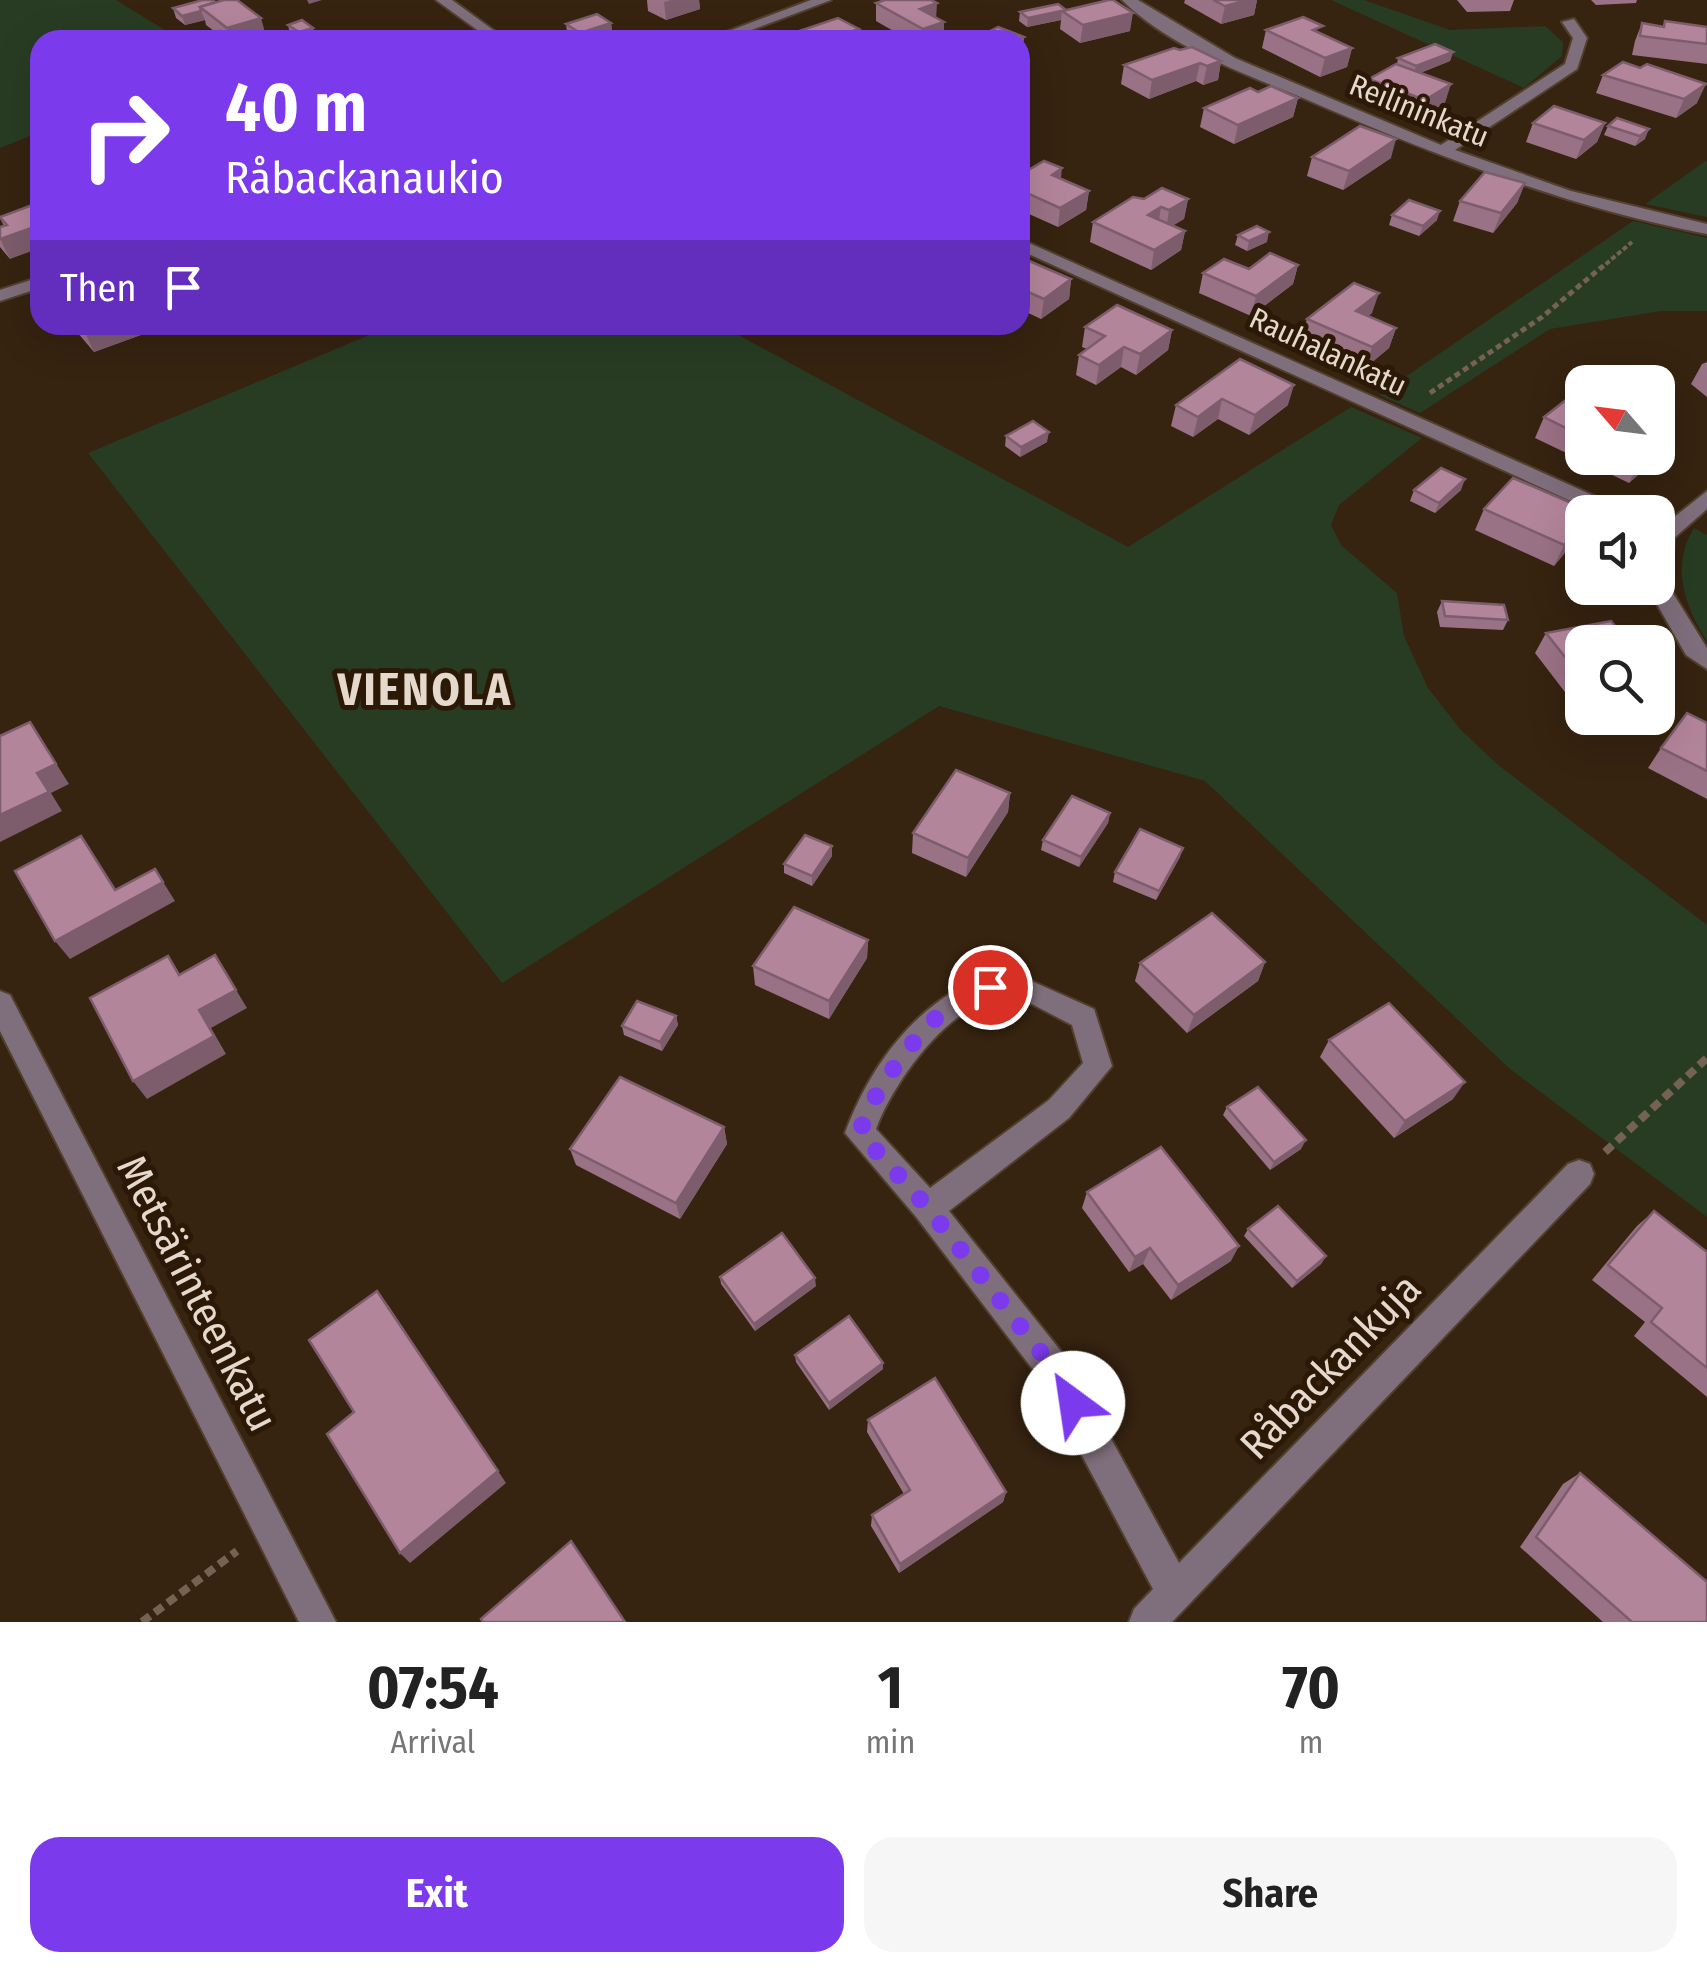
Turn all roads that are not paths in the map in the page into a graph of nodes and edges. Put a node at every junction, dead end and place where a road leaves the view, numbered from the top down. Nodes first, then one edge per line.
1 (443, 0) edge
2 (824, 0) edge
3 (1129, 0) edge
4 (1569, 22) dead end
5 (486, 30) edge
6 (740, 30) edge
7 (1442, 151) junction
8 (1707, 230) edge
9 (1030, 249) edge
10 (30, 286) edge
11 (0, 296) edge
12 (1574, 495) edge
13 (1707, 498) edge
14 (1675, 523) edge
15 (1669, 605) edge
16 (1707, 660) edge
17 (0, 1003) edge
18 (1579, 1174) road end
19 (928, 1208) junction
20 (1175, 1592) junction
21 (318, 1622) edge
22 (1147, 1622) edge

1 - 5 street
2 - 6 street
3 - 7 street, Reilininkatu
4 - 7 street
7 - 8 street, Reilininkatu
9 - 12 street, Rauhalankatu
10 - 11 street
13 - 14 street
15 - 16 street
17 - 21 street, Metsärinteenkatu
18 - 20 street, Råbackankuja
19 - 19 street
19 - 20 street
20 - 22 street, Råbackankuja

